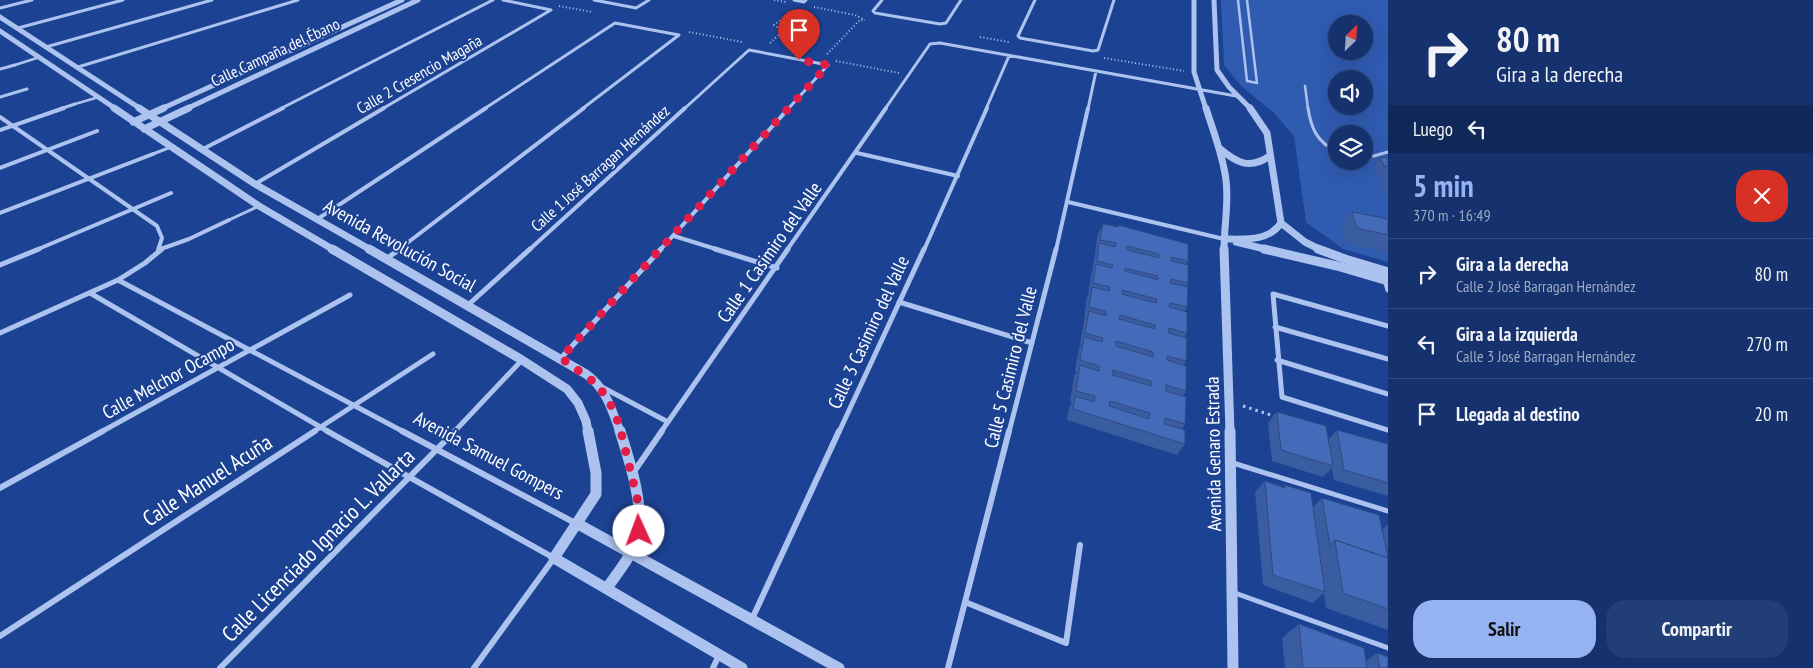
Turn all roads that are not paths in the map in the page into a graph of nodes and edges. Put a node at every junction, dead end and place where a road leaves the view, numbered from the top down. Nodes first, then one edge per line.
1 (32, 0) edge
2 (123, 0) edge
3 (212, 0) edge
4 (298, 0) edge
5 (402, 0) edge
6 (418, 0) edge
7 (493, 0) edge
8 (503, 0) edge
9 (594, 0) edge
10 (649, 0) edge
11 (794, 0) edge
12 (882, 0) edge
13 (961, 0) edge
14 (1035, 0) edge
15 (1114, 0) edge
16 (1194, 0) edge
17 (1214, 0) edge
18 (1238, 0) edge
19 (1247, 0) edge
20 (805, 1) edge
21 (0, 8) edge
22 (0, 17) edge
23 (18, 28) junction
24 (0, 31) edge
25 (46, 47) junction
26 (1009, 56) junction
27 (40, 57) junction
28 (15, 65) joint
29 (78, 67) junction
30 (0, 69) edge
31 (1096, 72) junction
32 (1305, 86) dead end
33 (27, 89) dead end
34 (1201, 90) junction
35 (1236, 96) junction
36 (99, 97) junction
37 (0, 98) edge
38 (75, 104) joint
39 (172, 104) junction
40 (185, 110) junction
41 (149, 115) junction
42 (0, 117) edge
43 (133, 122) junction
44 (160, 122) junction
45 (12, 126) junction
46 (144, 129) junction
47 (0, 130) edge
48 (97, 131) dead end
49 (171, 147) junction
50 (1219, 148) junction
51 (1328, 148) edge
52 (202, 150) junction
53 (46, 151) junction
54 (1388, 152) edge
55 (856, 153) junction
56 (153, 154) joint
57 (1270, 156) junction
58 (1373, 156) edge
59 (0, 168) edge
60 (958, 176) junction
61 (87, 179) junction
62 (255, 184) junction
63 (171, 193) dead end
64 (1068, 202) junction
65 (259, 206) junction
66 (134, 209) junction
67 (0, 213) edge
68 (230, 220) joint
69 (316, 220) junction
70 (1281, 223) junction
71 (674, 236) junction
72 (1224, 239) junction
73 (158, 250) junction
74 (386, 259) junction
75 (0, 265) edge
76 (777, 268) junction
77 (1387, 278) edge
78 (118, 280) junction
79 (1388, 290) edge
80 (90, 293) junction
81 (350, 295) dead end
82 (899, 302) junction
83 (468, 305) junction
84 (1388, 326) edge
85 (1275, 327) junction
86 (0, 333) edge
87 (1032, 343) junction
88 (250, 350) junction
89 (433, 354) dead end
90 (561, 358) junction
91 (1388, 359) edge
92 (522, 360) junction
93 (1277, 360) junction
94 (216, 368) junction
95 (598, 385) junction
96 (1388, 394) edge
97 (355, 405) junction
98 (668, 422) junction
99 (320, 427) junction
100 (1388, 430) edge
101 (438, 449) junction
102 (1231, 463) junction
103 (632, 476) junction
104 (410, 477) junction
105 (0, 488) edge
106 (1388, 511) edge
107 (578, 524) junction
108 (1080, 545) dead end
109 (630, 552) junction
110 (554, 558) junction
111 (606, 588) junction
112 (1232, 592) junction
113 (965, 602) junction
114 (751, 620) junction
115 (0, 636) edge
116 (1388, 648) edge
117 (719, 655) junction
118 (220, 668) edge
119 (474, 668) edge
120 (713, 668) edge
121 (742, 668) edge
122 (839, 668) edge
123 (948, 668) edge
124 (1233, 668) edge

1 - 21 street
2 - 23 street
3 - 25 street
4 - 29 street
5 - 39 street, Calle Campaña del Ébano
6 - 40 street, Calle Campaña del Ébano
7 - 52 street
8 - 62 street, Calle 2 Cresencio Magaña
9 - 10 street
11 - 20 street
12 - 13 street
14 - 15 street
16 - 34 street, Avenida Genaro Estrada
17 - 35 street
18 - 19 lane
22 - 23 street, Avenida Revolución Social
23 - 25 street, Avenida Revolución Social
24 - 27 street, Avenida Revolución Social
25 - 29 street, Avenida Revolución Social
26 - 31 street
26 - 55 street, Calle 1 Casimiro del Valle
26 - 60 street, Calle 3 Casimiro del Valle
27 - 28 street
27 - 36 street, Avenida Revolución Social
28 - 30 street
29 - 41 street, Avenida Revolución Social
31 - 34 street
31 - 64 street, Calle 5 Casimiro del Valle
32 - 51 lane
33 - 37 street
34 - 35 street
34 - 50 street, Avenida Genaro Estrada
35 - 57 street
36 - 38 street
36 - 43 street, Avenida Revolución Social
38 - 45 street
39 - 40 street
39 - 41 street, Calle Campaña del Ébano
40 - 44 street, Calle Campaña del Ébano
41 - 43 street, Calle Campaña del Ébano
41 - 44 street, Avenida Revolución Social
42 - 45 street
43 - 46 street, Avenida Revolución Social
44 - 46 street, Calle Campaña del Ébano
44 - 52 street, Avenida Revolución Social
45 - 47 street
45 - 53 street
46 - 49 street, Avenida Revolución Social
48 - 53 street
49 - 56 street
49 - 65 street, Avenida Revolución Social
50 - 57 street
50 - 72 street, Avenida Genaro Estrada
52 - 62 street, Avenida Revolución Social
53 - 59 street
53 - 61 street
54 - 58 lane
55 - 60 street
55 - 76 street, Calle 1 Casimiro del Valle
56 - 61 street
57 - 70 street
60 - 82 street, Calle 3 Casimiro del Valle
61 - 66 street
61 - 67 street
62 - 69 street, Avenida Revolución Social
63 - 66 street
64 - 72 street
64 - 87 street, Calle 5 Casimiro del Valle
65 - 68 street
65 - 92 street, Avenida Revolución Social
66 - 73 street
66 - 75 street
68 - 73 street
69 - 74 street, Avenida Revolución Social
69 - 74 street
70 - 72 street
70 - 77 street
71 - 76 street
71 - 83 street, Calle 1 José Barragan Hernández
71 - 90 street
72 - 77 street
72 - 102 street, Avenida Genaro Estrada
73 - 78 street
74 - 83 street, Avenida Revolución Social
76 - 98 street, Calle 1 Casimiro del Valle
77 - 79 street
78 - 80 street
78 - 88 street, Avenida Samuel Gompers
80 - 86 street
80 - 94 street
81 - 88 street, Calle Melchor Ocampo
82 - 87 street
82 - 114 street, Calle 3 Casimiro del Valle
83 - 90 street, Avenida Revolución Social
84 - 85 street
85 - 91 street
85 - 93 street
87 - 113 street, Calle 5 Casimiro del Valle
88 - 94 street, Calle Melchor Ocampo
88 - 97 street, Avenida Samuel Gompers
89 - 97 street, Calle Manuel Acuña
90 - 95 street, Avenida Revolución Social
92 - 101 street, Calle Licenciado Ignacio L. Vallarta
92 - 107 street, Avenida Revolución Social
93 - 96 street
93 - 100 street
94 - 99 street
94 - 105 street, Calle Melchor Ocampo
95 - 98 street
95 - 103 street, Avenida Revolución Social
97 - 99 street, Calle Manuel Acuña
97 - 101 street, Avenida Samuel Gompers
98 - 103 street, Calle 1 Casimiro del Valle
99 - 104 street
99 - 115 street, Calle Manuel Acuña
101 - 104 street, Calle Licenciado Ignacio L. Vallarta
101 - 107 street, Avenida Samuel Gompers
102 - 106 lane
102 - 112 street, Avenida Genaro Estrada
103 - 109 street, Avenida Revolución Social
104 - 110 street
104 - 118 street, Calle Licenciado Ignacio L. Vallarta
107 - 109 street, Avenida Samuel Gompers
107 - 110 street, Avenida Revolución Social
108 - 113 street
109 - 111 street, Avenida Revolución Social
109 - 114 street, Avenida Samuel Gompers
110 - 111 street
110 - 119 street
111 - 117 street
112 - 116 lane
112 - 124 street, Avenida Genaro Estrada
113 - 123 street, Calle 5 Casimiro del Valle
114 - 122 street, Avenida Samuel Gompers
117 - 120 street
117 - 121 street

